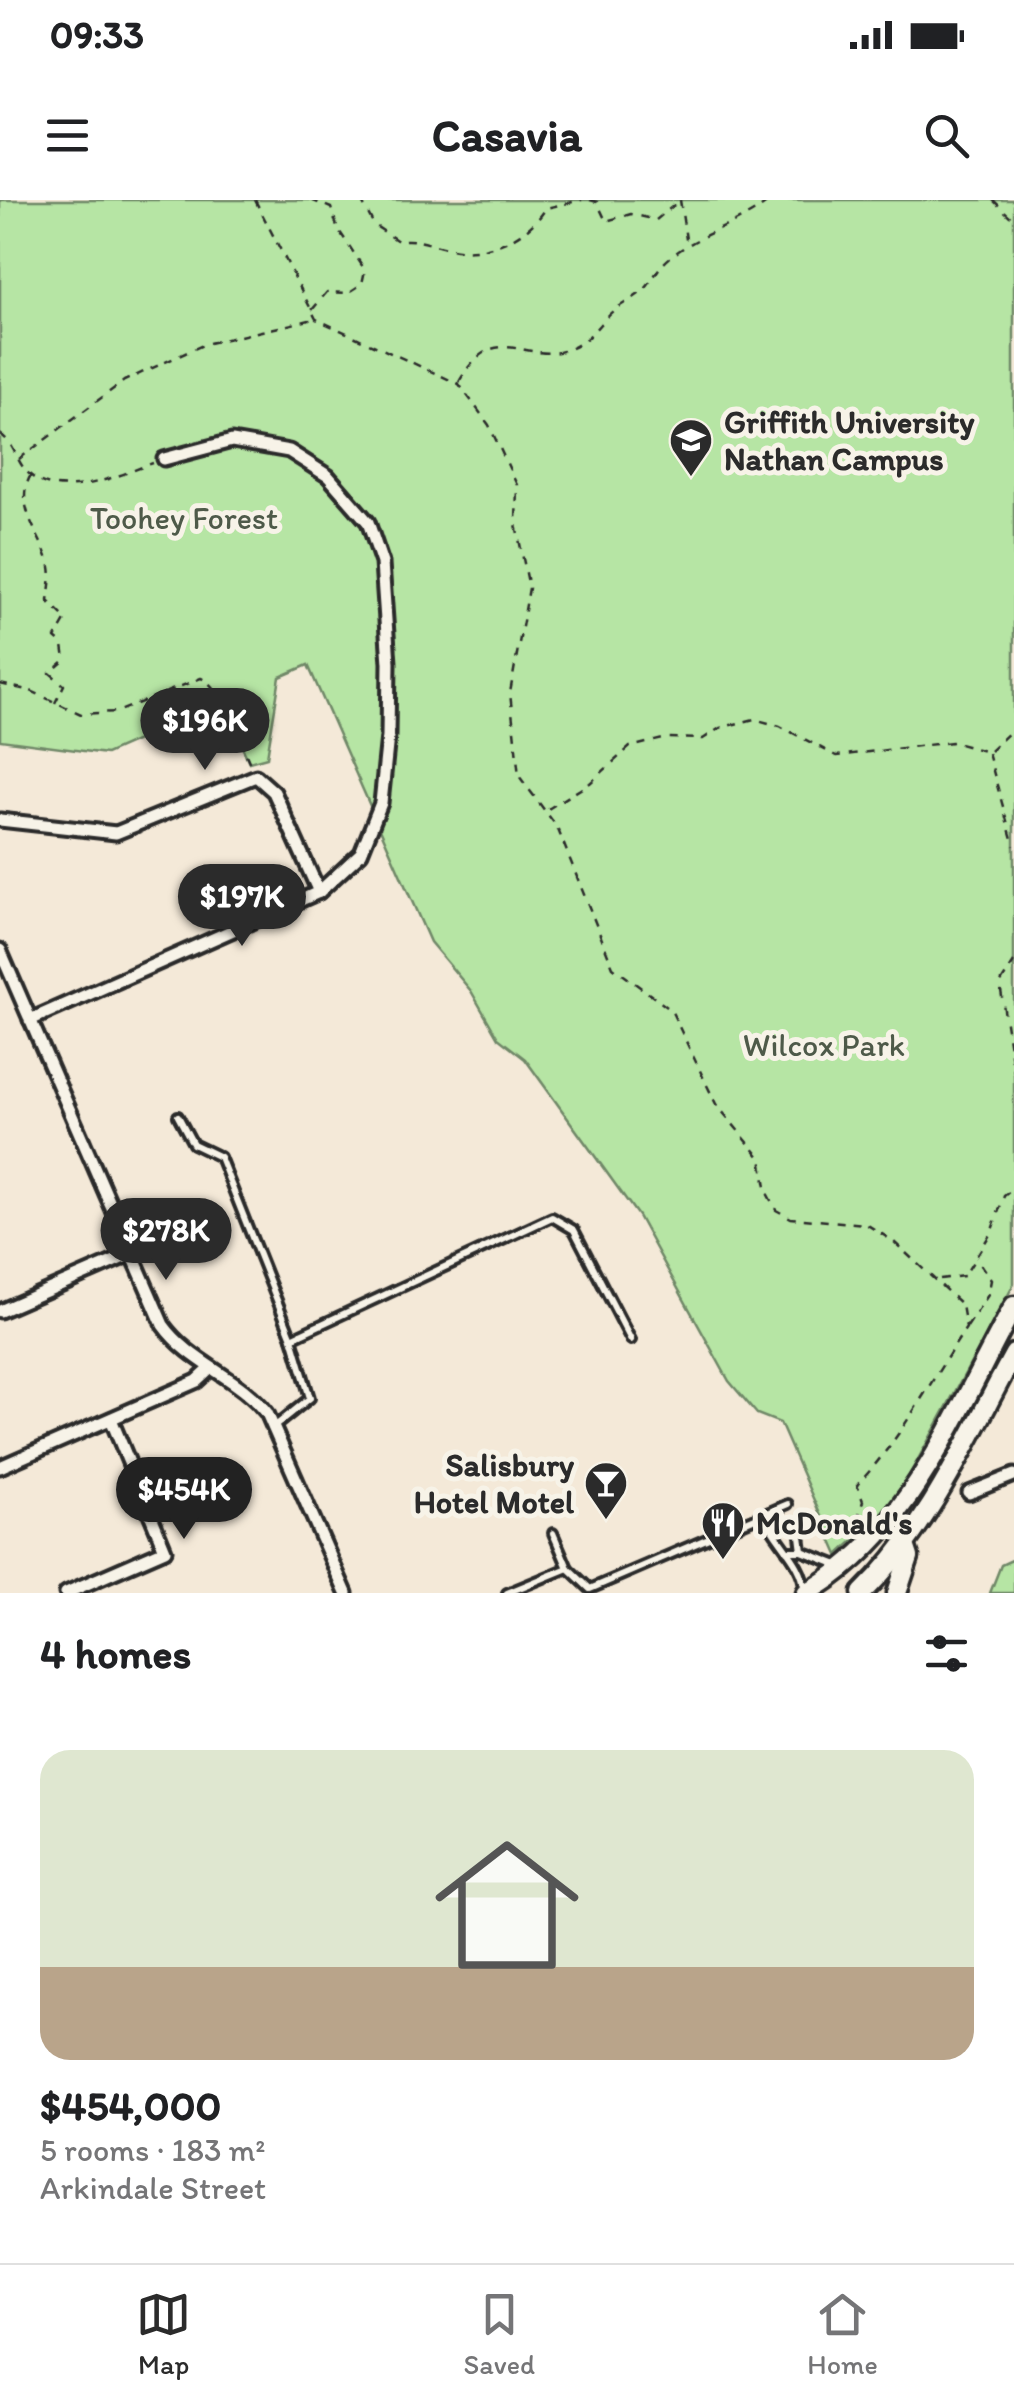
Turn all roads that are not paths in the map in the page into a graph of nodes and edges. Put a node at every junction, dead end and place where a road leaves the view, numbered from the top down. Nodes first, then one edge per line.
1 (164, 459) road end
2 (0, 820) edge
3 (318, 892) junction
4 (0, 950) edge
5 (30, 1020) junction
6 (178, 1116) dead end
7 (131, 1254) junction
8 (1014, 1306) edge
9 (0, 1311) edge
10 (292, 1338) junction
11 (630, 1340) dead end
12 (1014, 1354) edge
13 (211, 1368) junction
14 (111, 1419) junction
15 (274, 1427) junction
16 (0, 1467) edge
17 (1014, 1475) edge
18 (968, 1493) dead end
19 (788, 1504) dead end
20 (764, 1515) junction
21 (799, 1528) dead end
22 (553, 1533) dead end
23 (905, 1546) junction
24 (802, 1551) junction
25 (787, 1552) junction
26 (847, 1566) junction
27 (568, 1568) junction
28 (590, 1591) edge
29 (66, 1593) edge
30 (346, 1593) edge
31 (507, 1593) edge
32 (805, 1593) edge
33 (862, 1593) edge
34 (896, 1593) edge

1 - 3 street
2 - 3 street
3 - 5 street
4 - 5 street
5 - 7 street
6 - 10 lane
7 - 9 street
7 - 13 street
8 - 26 main road
10 - 11 lane
10 - 15 lane
12 - 23 main road
13 - 14 street
13 - 15 street
14 - 16 street
14 - 29 street
15 - 30 street
17 - 18 street
19 - 20 lane
20 - 25 lane
20 - 28 lane
21 - 24 lane
22 - 27 lane
23 - 33 main road
23 - 34 main road
24 - 25 lane
24 - 26 lane
25 - 32 lane
26 - 32 main road
27 - 28 lane
27 - 31 lane

